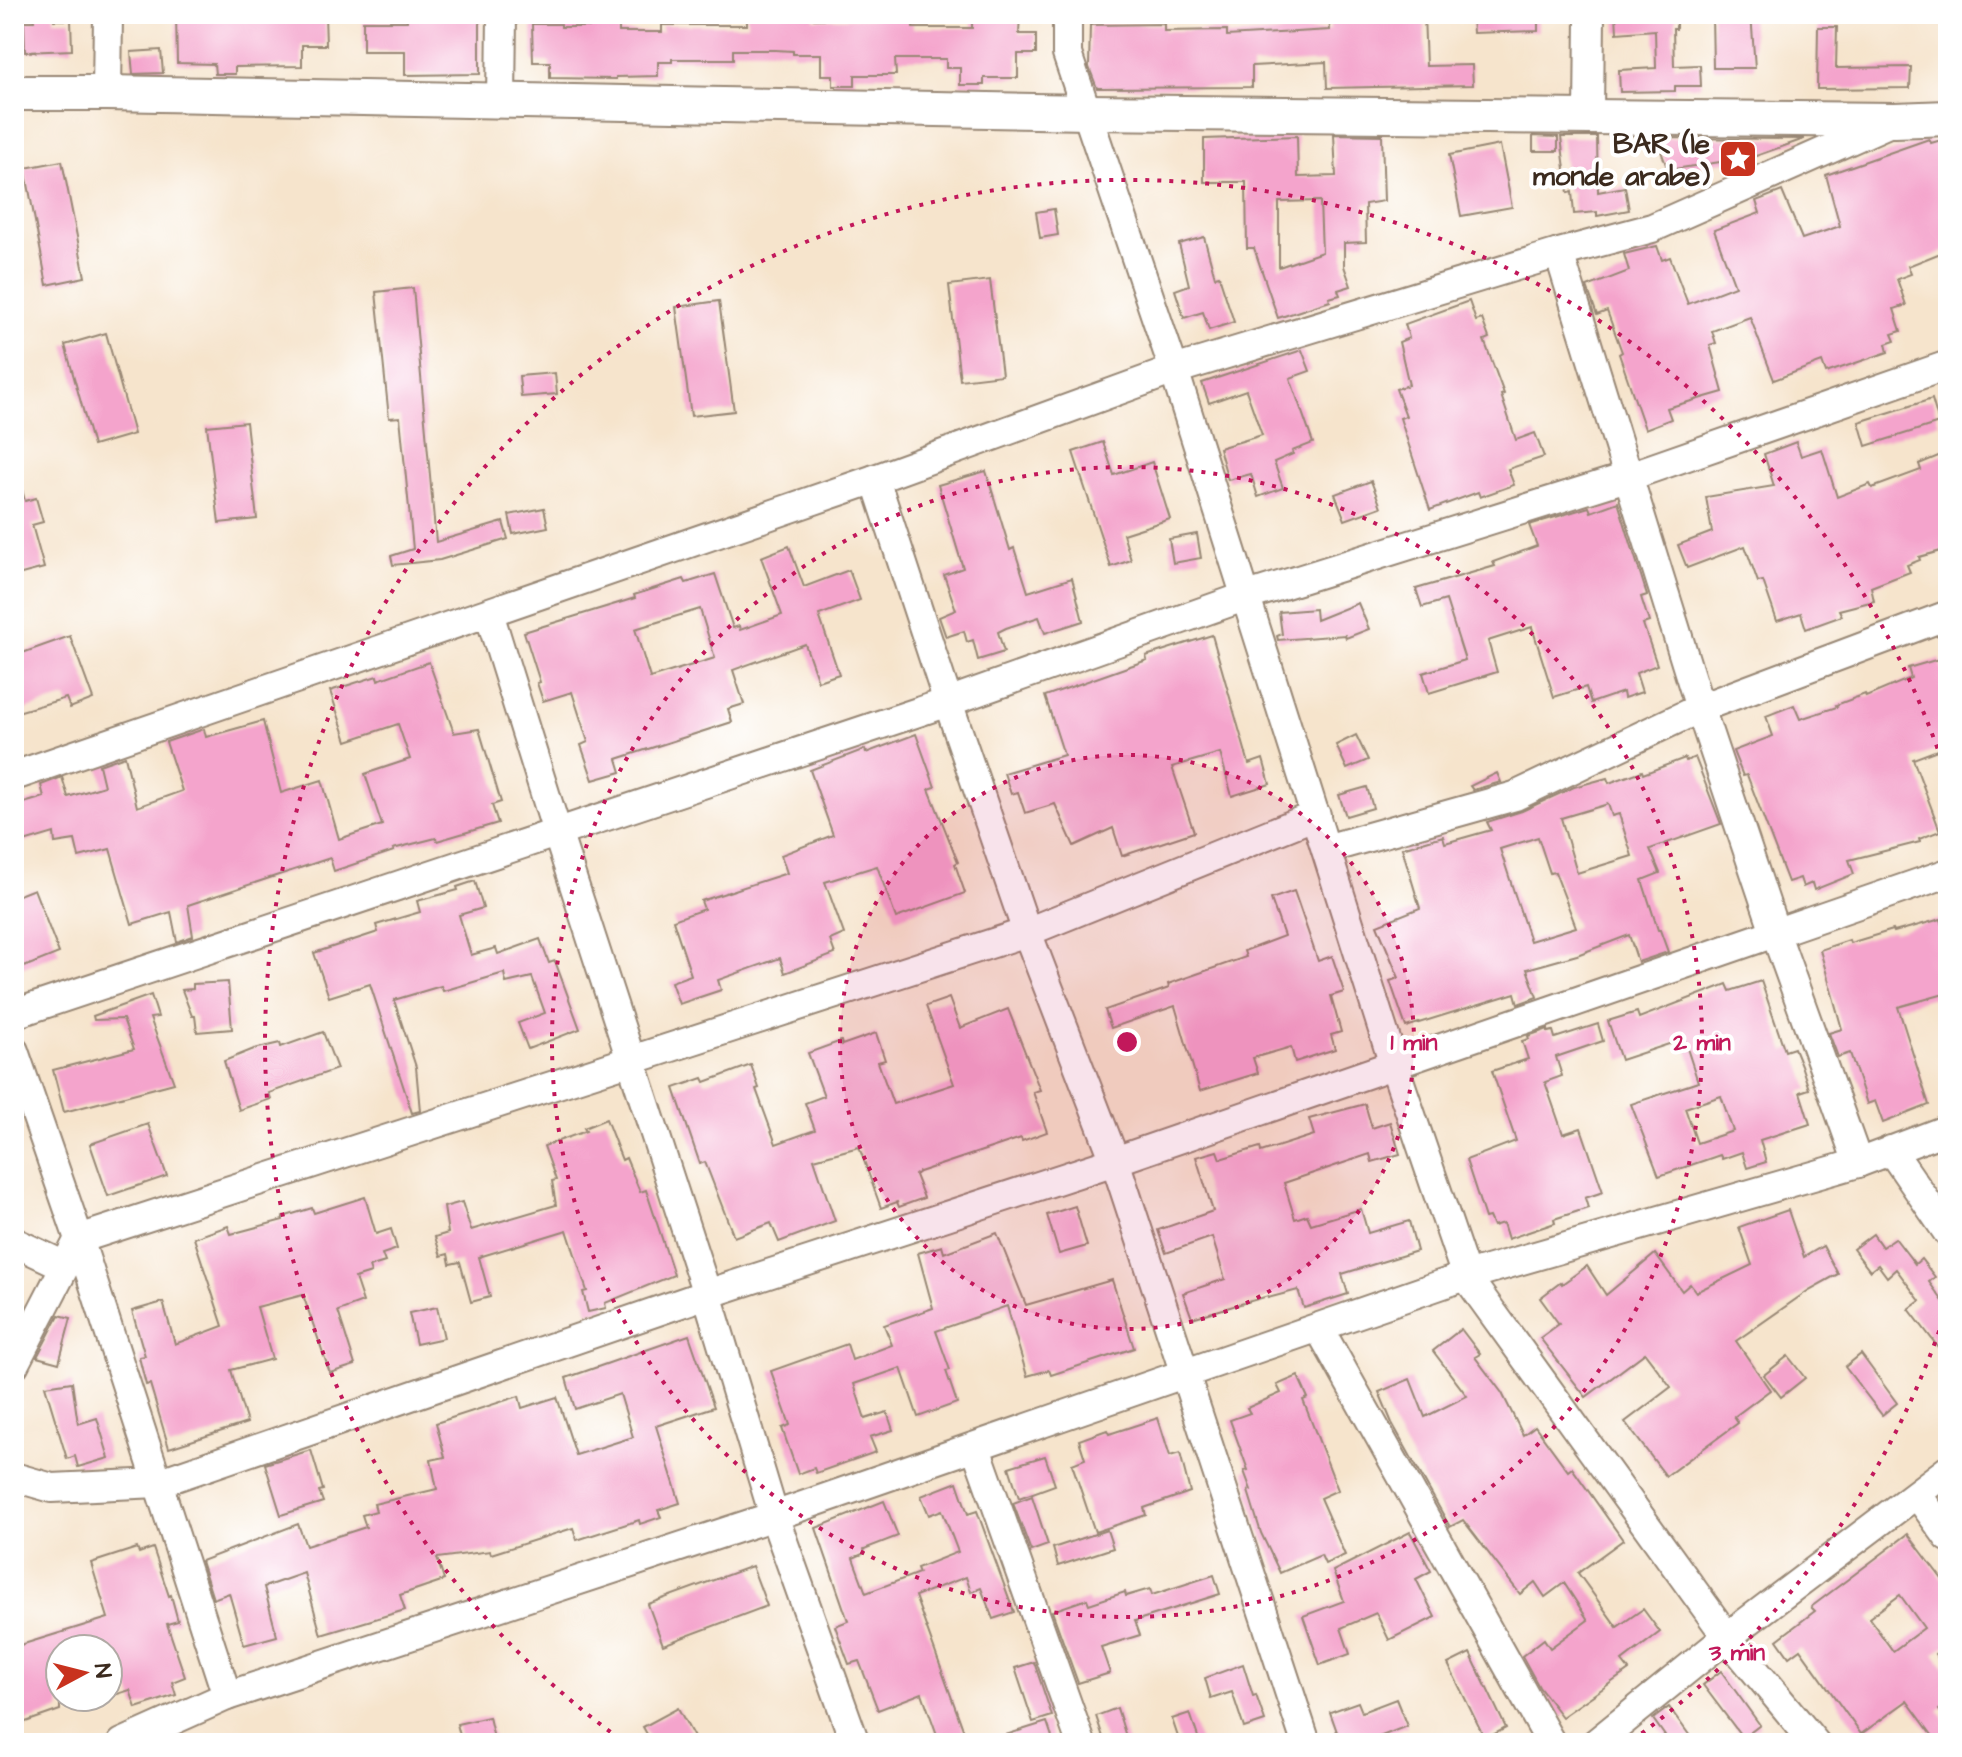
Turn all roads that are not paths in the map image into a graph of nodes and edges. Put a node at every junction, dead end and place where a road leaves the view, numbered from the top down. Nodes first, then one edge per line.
1 (108, 14) edge
2 (502, 14) edge
3 (1067, 14) edge
4 (1590, 14) edge
5 (14, 93) edge
6 (107, 93) junction
7 (501, 101) junction
8 (1088, 112) junction
9 (1589, 116) junction
10 (1948, 118) edge
11 (1895, 120) junction
12 (1559, 253) junction
13 (1948, 365) edge
14 (1174, 370) junction
15 (1627, 477) junction
16 (875, 479) junction
17 (1244, 597) junction
18 (489, 613) junction
19 (1948, 615) edge
20 (948, 702) junction
21 (1700, 708) junction
22 (14, 776) edge
23 (1316, 815) junction
24 (557, 832) junction
25 (1326, 849) junction
26 (1948, 873) edge
27 (1027, 932) junction
28 (1775, 932) junction
29 (14, 1014) edge
30 (14, 1051) edge
31 (632, 1059) junction
32 (1394, 1065) junction
33 (1948, 1129) edge
34 (1891, 1150) junction
35 (1115, 1161) junction
36 (1858, 1163) junction
37 (1948, 1233) edge
38 (79, 1239) junction
39 (14, 1242) edge
40 (65, 1266) junction
41 (1466, 1276) junction
42 (707, 1294) junction
43 (1319, 1328) junction
44 (14, 1365) edge
45 (1187, 1374) junction
46 (976, 1448) junction
47 (1948, 1470) edge
48 (14, 1477) edge
49 (158, 1483) junction
50 (1917, 1494) junction
51 (774, 1516) junction
52 (1948, 1537) edge
53 (1727, 1637) junction
54 (227, 1696) junction
55 (160, 1735) edge
56 (122, 1743) edge
57 (855, 1743) edge
58 (1081, 1743) edge
59 (1306, 1743) edge
60 (1551, 1743) edge
61 (1596, 1743) edge
62 (1815, 1743) edge

1 - 6 street
2 - 7 street
3 - 8 street
4 - 9 street
5 - 6 street
6 - 7 street
7 - 8 street
8 - 9 street
8 - 14 street
9 - 11 street
10 - 11 street
11 - 12 street
12 - 14 street
12 - 15 street
13 - 15 street
14 - 16 street
14 - 17 street
15 - 17 street
15 - 21 street
16 - 18 street
16 - 20 street
17 - 20 street
17 - 23 street
18 - 22 street
18 - 24 street
19 - 21 street
20 - 24 street
20 - 27 street
21 - 25 street
21 - 28 street
23 - 25 street
23 - 27 street
24 - 29 street
24 - 31 street
25 - 32 street
26 - 28 street
27 - 31 street
27 - 35 street
28 - 32 street
28 - 36 street
30 - 38 street
31 - 38 street
31 - 42 street
32 - 35 street
32 - 41 street
33 - 34 street
34 - 36 street
34 - 37 street
35 - 42 street
35 - 45 street
36 - 41 street
38 - 40 street
38 - 49 street
39 - 40 street
40 - 44 street
41 - 43 street
41 - 53 street
42 - 49 street
42 - 51 street
43 - 45 street
43 - 60 street
45 - 46 street
45 - 59 street
46 - 51 street
46 - 58 street
47 - 50 street
48 - 49 street
49 - 54 street
50 - 52 street
50 - 53 street
51 - 54 street
51 - 57 street
53 - 61 street
53 - 62 street
54 - 55 street
55 - 56 street

